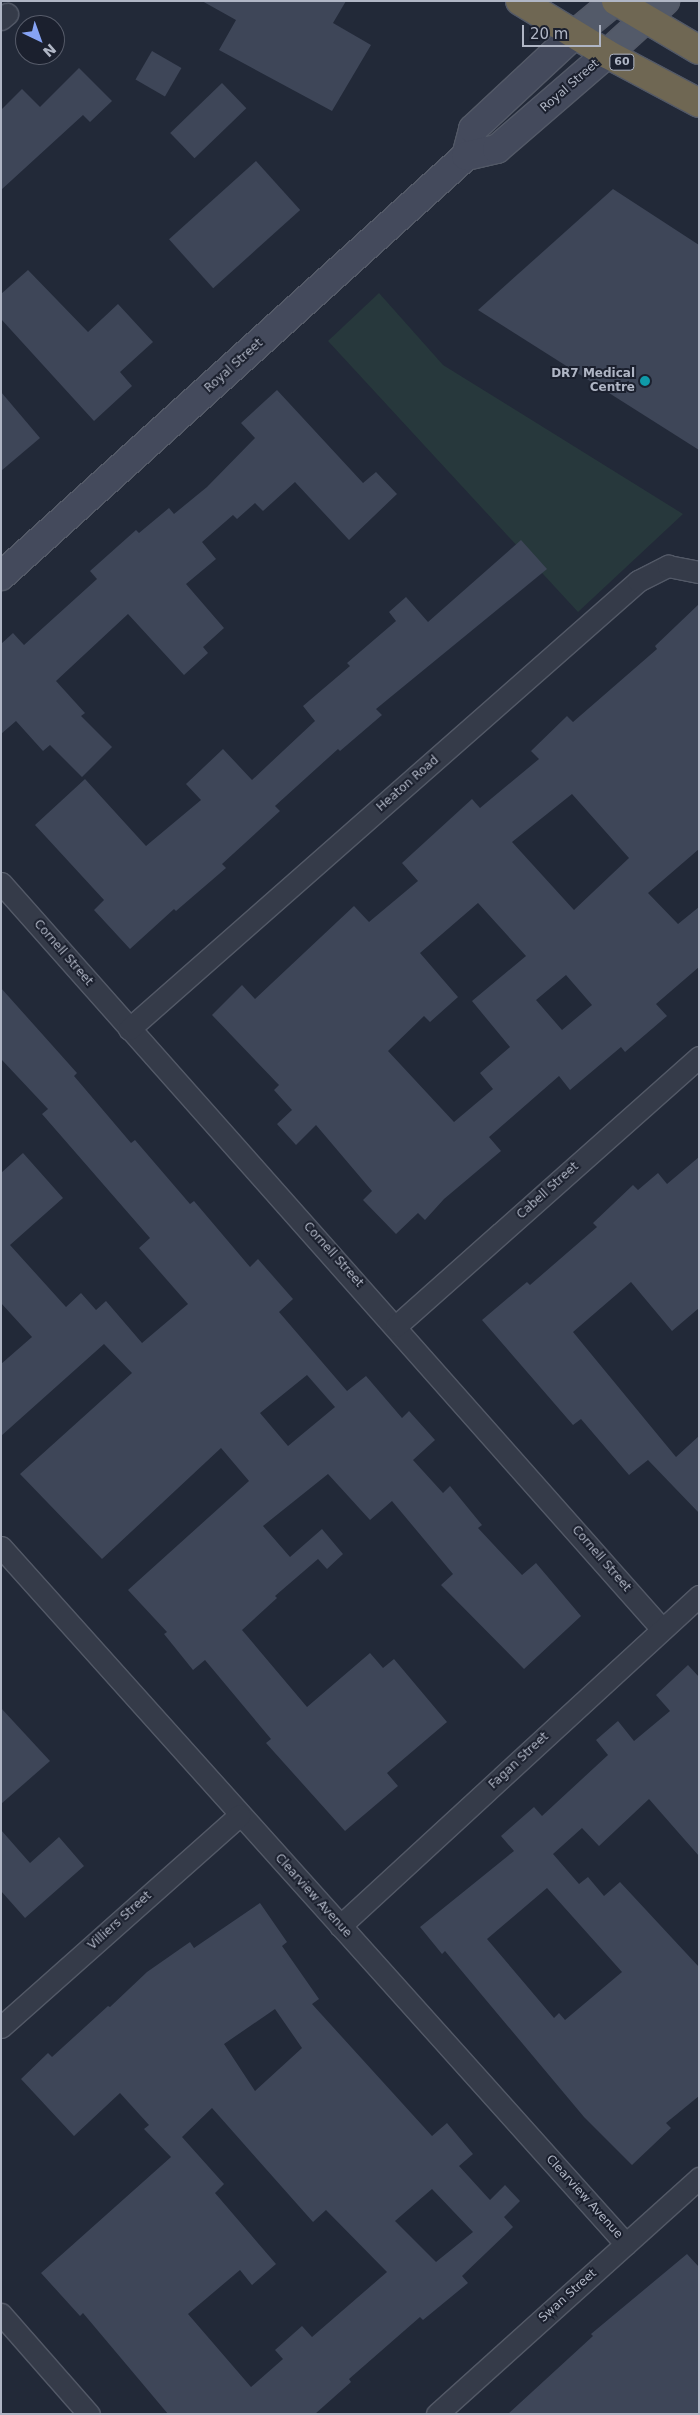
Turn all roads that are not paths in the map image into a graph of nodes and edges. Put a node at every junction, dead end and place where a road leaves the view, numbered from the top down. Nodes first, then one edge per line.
1 (520, 1) edge
2 (616, 1) edge
3 (655, 10) edge
4 (575, 34) junction
5 (699, 50) edge
6 (607, 54) junction
7 (699, 102) edge
8 (466, 156) junction
9 (699, 572) edge
10 (1, 576) edge
11 (1, 883) edge
12 (129, 1029) junction
13 (699, 1057) edge
14 (396, 1326) junction
15 (1, 1547) edge
16 (699, 1596) edge
17 (662, 1629) junction
18 (240, 1815) junction
19 (340, 1926) junction
20 (1, 2027) edge
21 (699, 2178) edge
22 (626, 2244) junction
23 (1, 2314) edge
24 (89, 2414) edge
25 (437, 2414) edge

1 - 4 highway, 60
2 - 3 highway
2 - 4 main road
3 - 5 highway
3 - 6 main road, Royal Street
4 - 6 highway, 60
4 - 8 main road
6 - 7 highway, 60
6 - 8 main road, Royal Street
8 - 10 main road, Royal Street
9 - 12 street, Heaton Road
11 - 12 street, Cornell Street
12 - 14 street, Cornell Street
13 - 14 street, Cabell Street
14 - 17 street, Cornell Street
15 - 18 street, Clearview Avenue
16 - 17 street, Fagan Street
17 - 19 street, Fagan Street
18 - 19 street, Clearview Avenue
18 - 20 street, Villiers Street
19 - 22 street, Clearview Avenue
21 - 22 street, Swan Street
22 - 25 street, Swan Street
23 - 24 street

